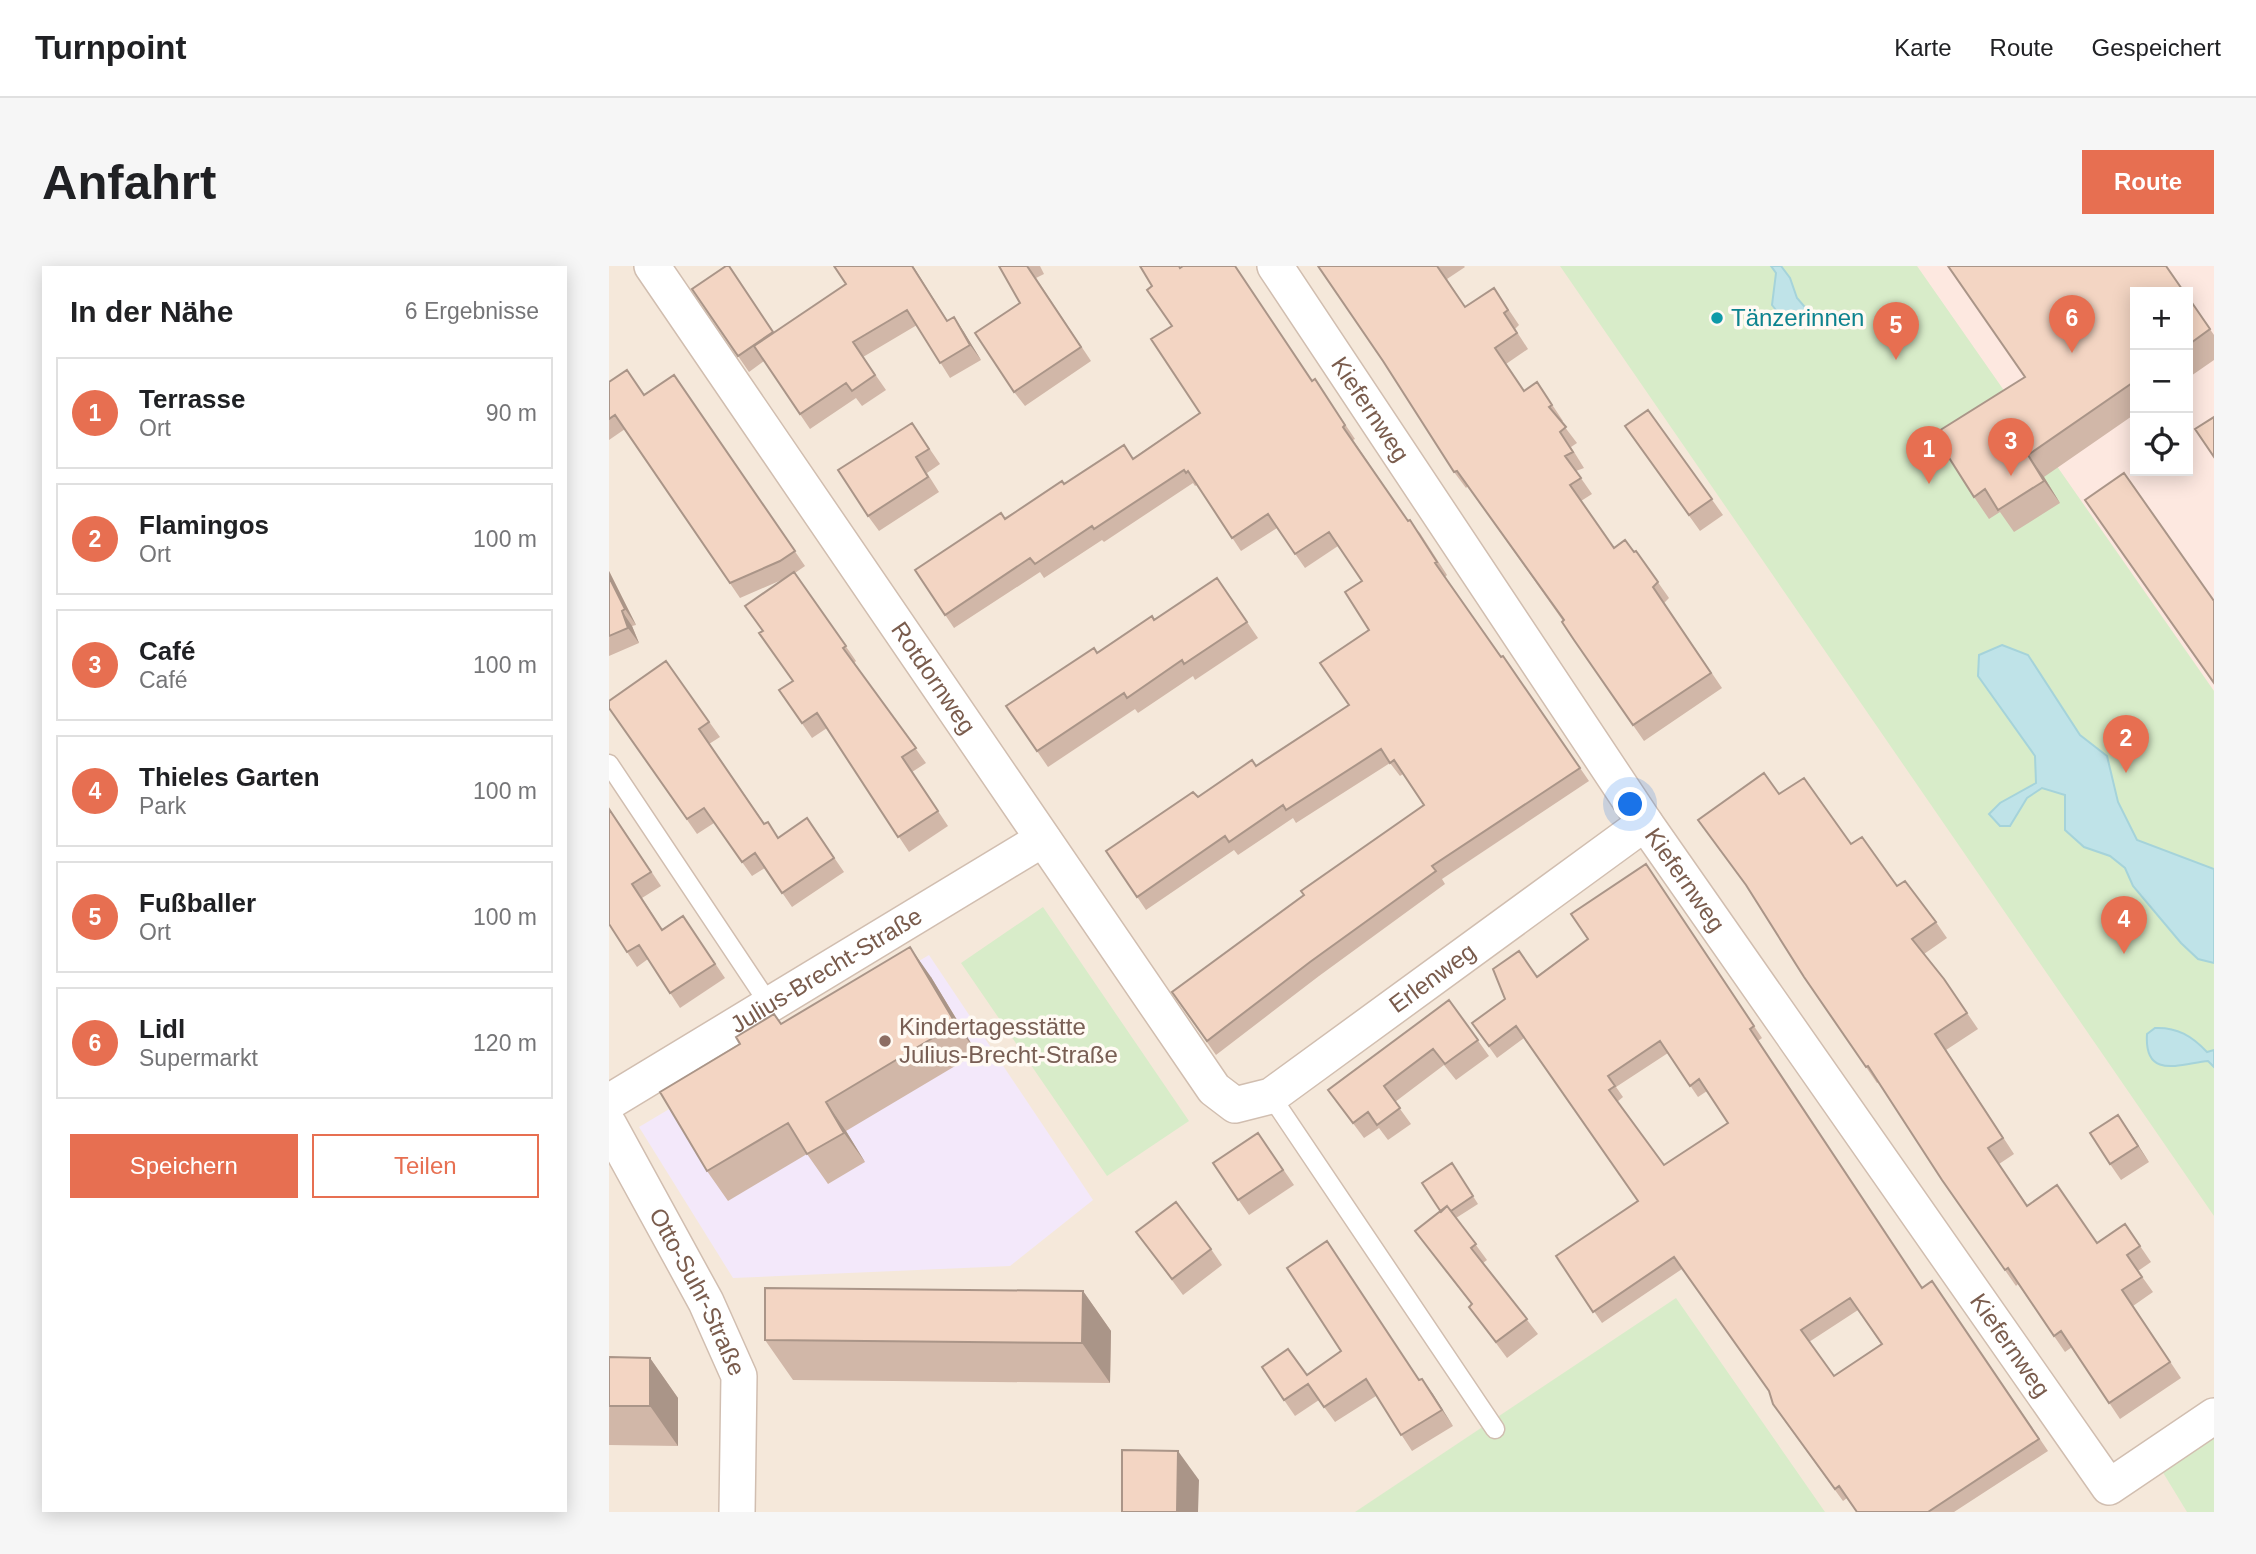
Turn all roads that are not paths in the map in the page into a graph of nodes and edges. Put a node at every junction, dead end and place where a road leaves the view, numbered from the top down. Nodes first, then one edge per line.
1 (652, 266) edge
2 (1275, 266) edge
3 (609, 764) edge
4 (1645, 823) junction
5 (1043, 839) junction
6 (769, 1003) junction
7 (1214, 1089) joint
8 (1271, 1096) junction
9 (609, 1102) edge
10 (609, 1125) edge
11 (2214, 1416) edge
12 (1495, 1429) dead end
13 (737, 1512) edge

1 - 5 street, Rotdornweg
2 - 4 street, Kiefernweg
3 - 6 lane
4 - 8 street, Erlenweg
4 - 11 street, Kiefernweg
5 - 6 street, Julius-Brecht-Straße
5 - 7 street, Rotdornweg
6 - 9 street, Julius-Brecht-Straße
7 - 8 street, Erlenweg
8 - 12 lane
10 - 13 street, Otto-Suhr-Straße

